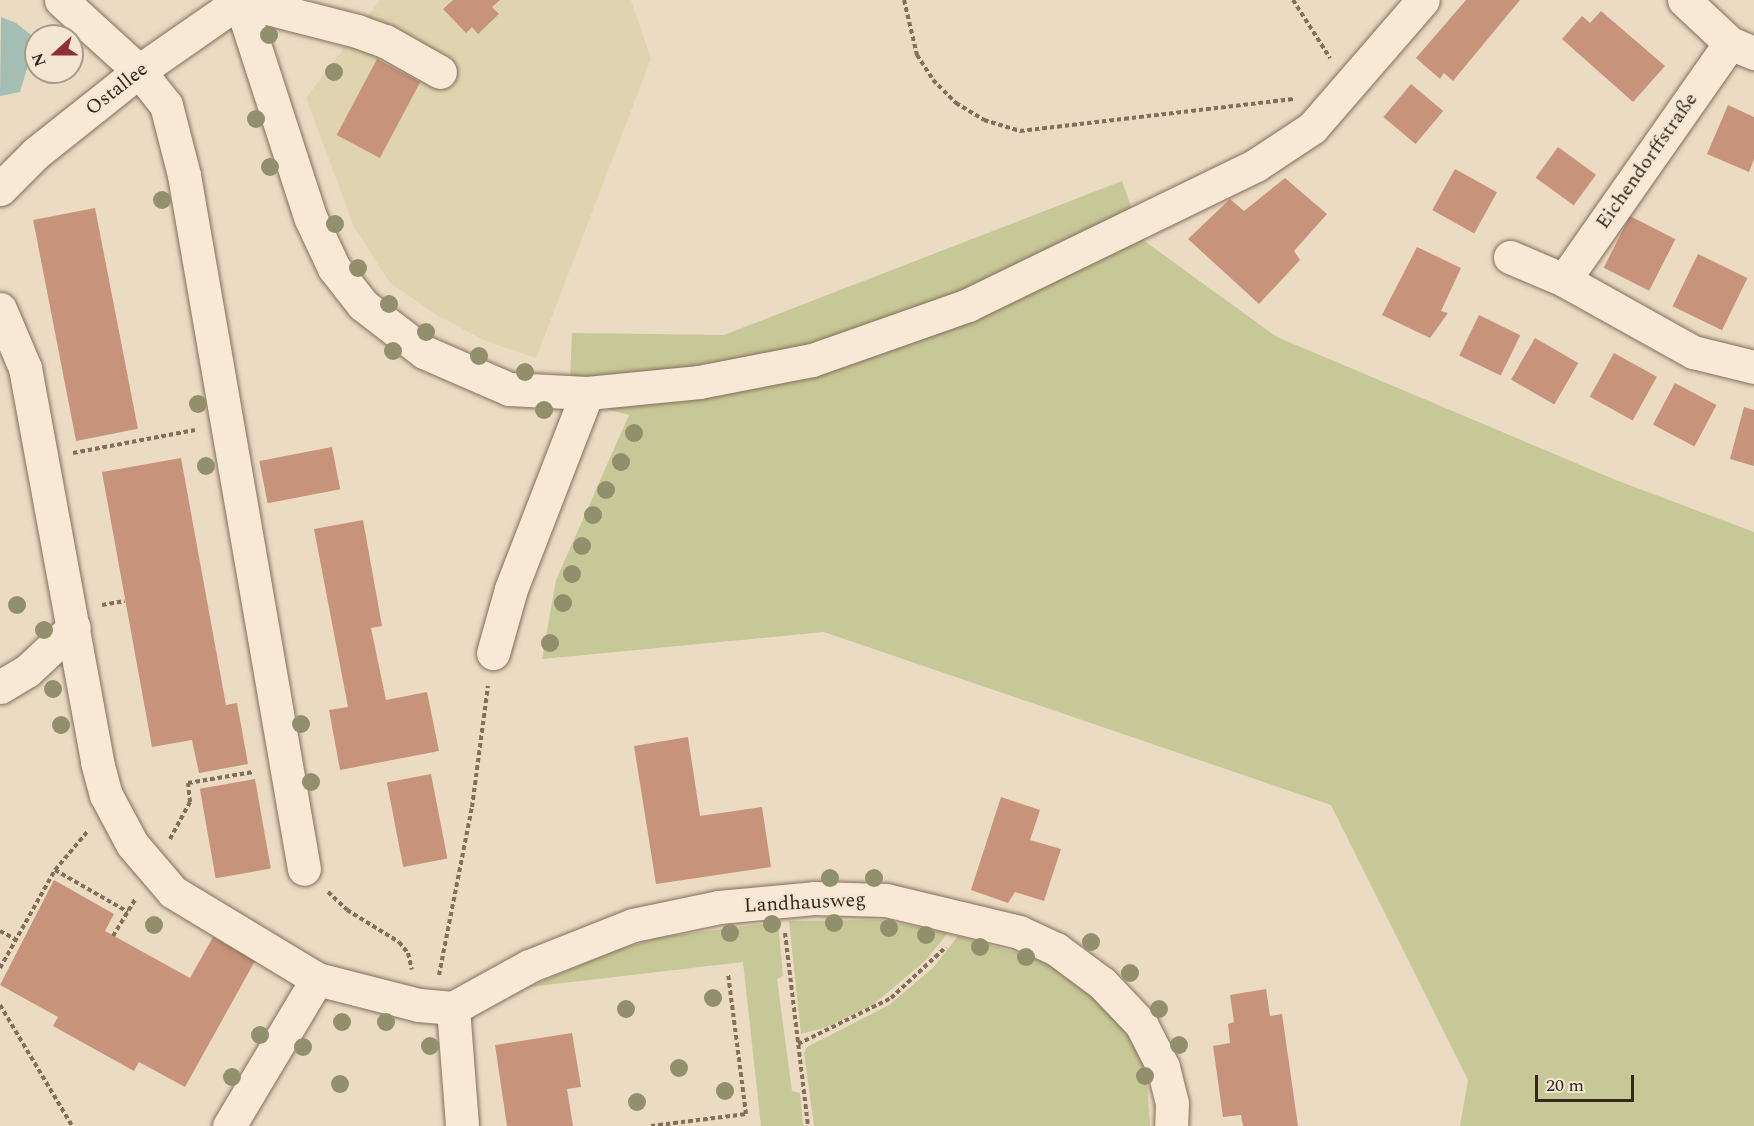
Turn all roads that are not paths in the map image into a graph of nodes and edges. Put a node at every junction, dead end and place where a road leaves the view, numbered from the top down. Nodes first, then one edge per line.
1 (61, 0) edge
2 (241, 0) edge
3 (1423, 0) edge
4 (1684, 0) edge
5 (1742, 48) edge
6 (139, 71) junction
7 (440, 72) dead end
8 (0, 189) edge
9 (1510, 257) dead end
10 (1564, 280) junction
11 (0, 309) edge
12 (1754, 367) edge
13 (586, 393) junction
14 (74, 627) junction
15 (493, 653) road end
16 (0, 687) edge
17 (304, 869) road end
18 (317, 980) junction
19 (453, 1008) junction
20 (229, 1126) edge
21 (462, 1126) edge
22 (1171, 1126) edge

1 - 6 street
2 - 6 street, Ostallee
2 - 7 street
2 - 13 street
3 - 13 street
4 - 5 street
5 - 10 street, Eichendorffstraße
6 - 8 street, Ostallee
6 - 17 street
9 - 10 street
10 - 12 street
11 - 14 street
13 - 15 street
14 - 16 street
14 - 18 street
18 - 19 street
18 - 20 street
19 - 21 street
19 - 22 street, Landhausweg

